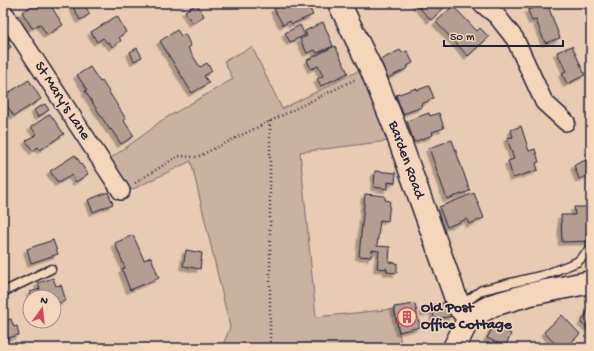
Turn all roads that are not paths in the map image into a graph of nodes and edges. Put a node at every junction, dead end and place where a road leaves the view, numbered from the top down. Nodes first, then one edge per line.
1 (339, 3) edge
2 (481, 3) edge
3 (3, 11) edge
4 (566, 122) dead end
5 (121, 191) road end
6 (591, 249) edge
7 (51, 269) dead end
8 (591, 282) edge
9 (3, 292) edge
10 (464, 312) junction
11 (454, 348) edge

1 - 10 street, Barden Road
2 - 4 street
3 - 5 street, St Mary's Lane
6 - 10 lane
7 - 9 lane
8 - 10 street
10 - 11 street

